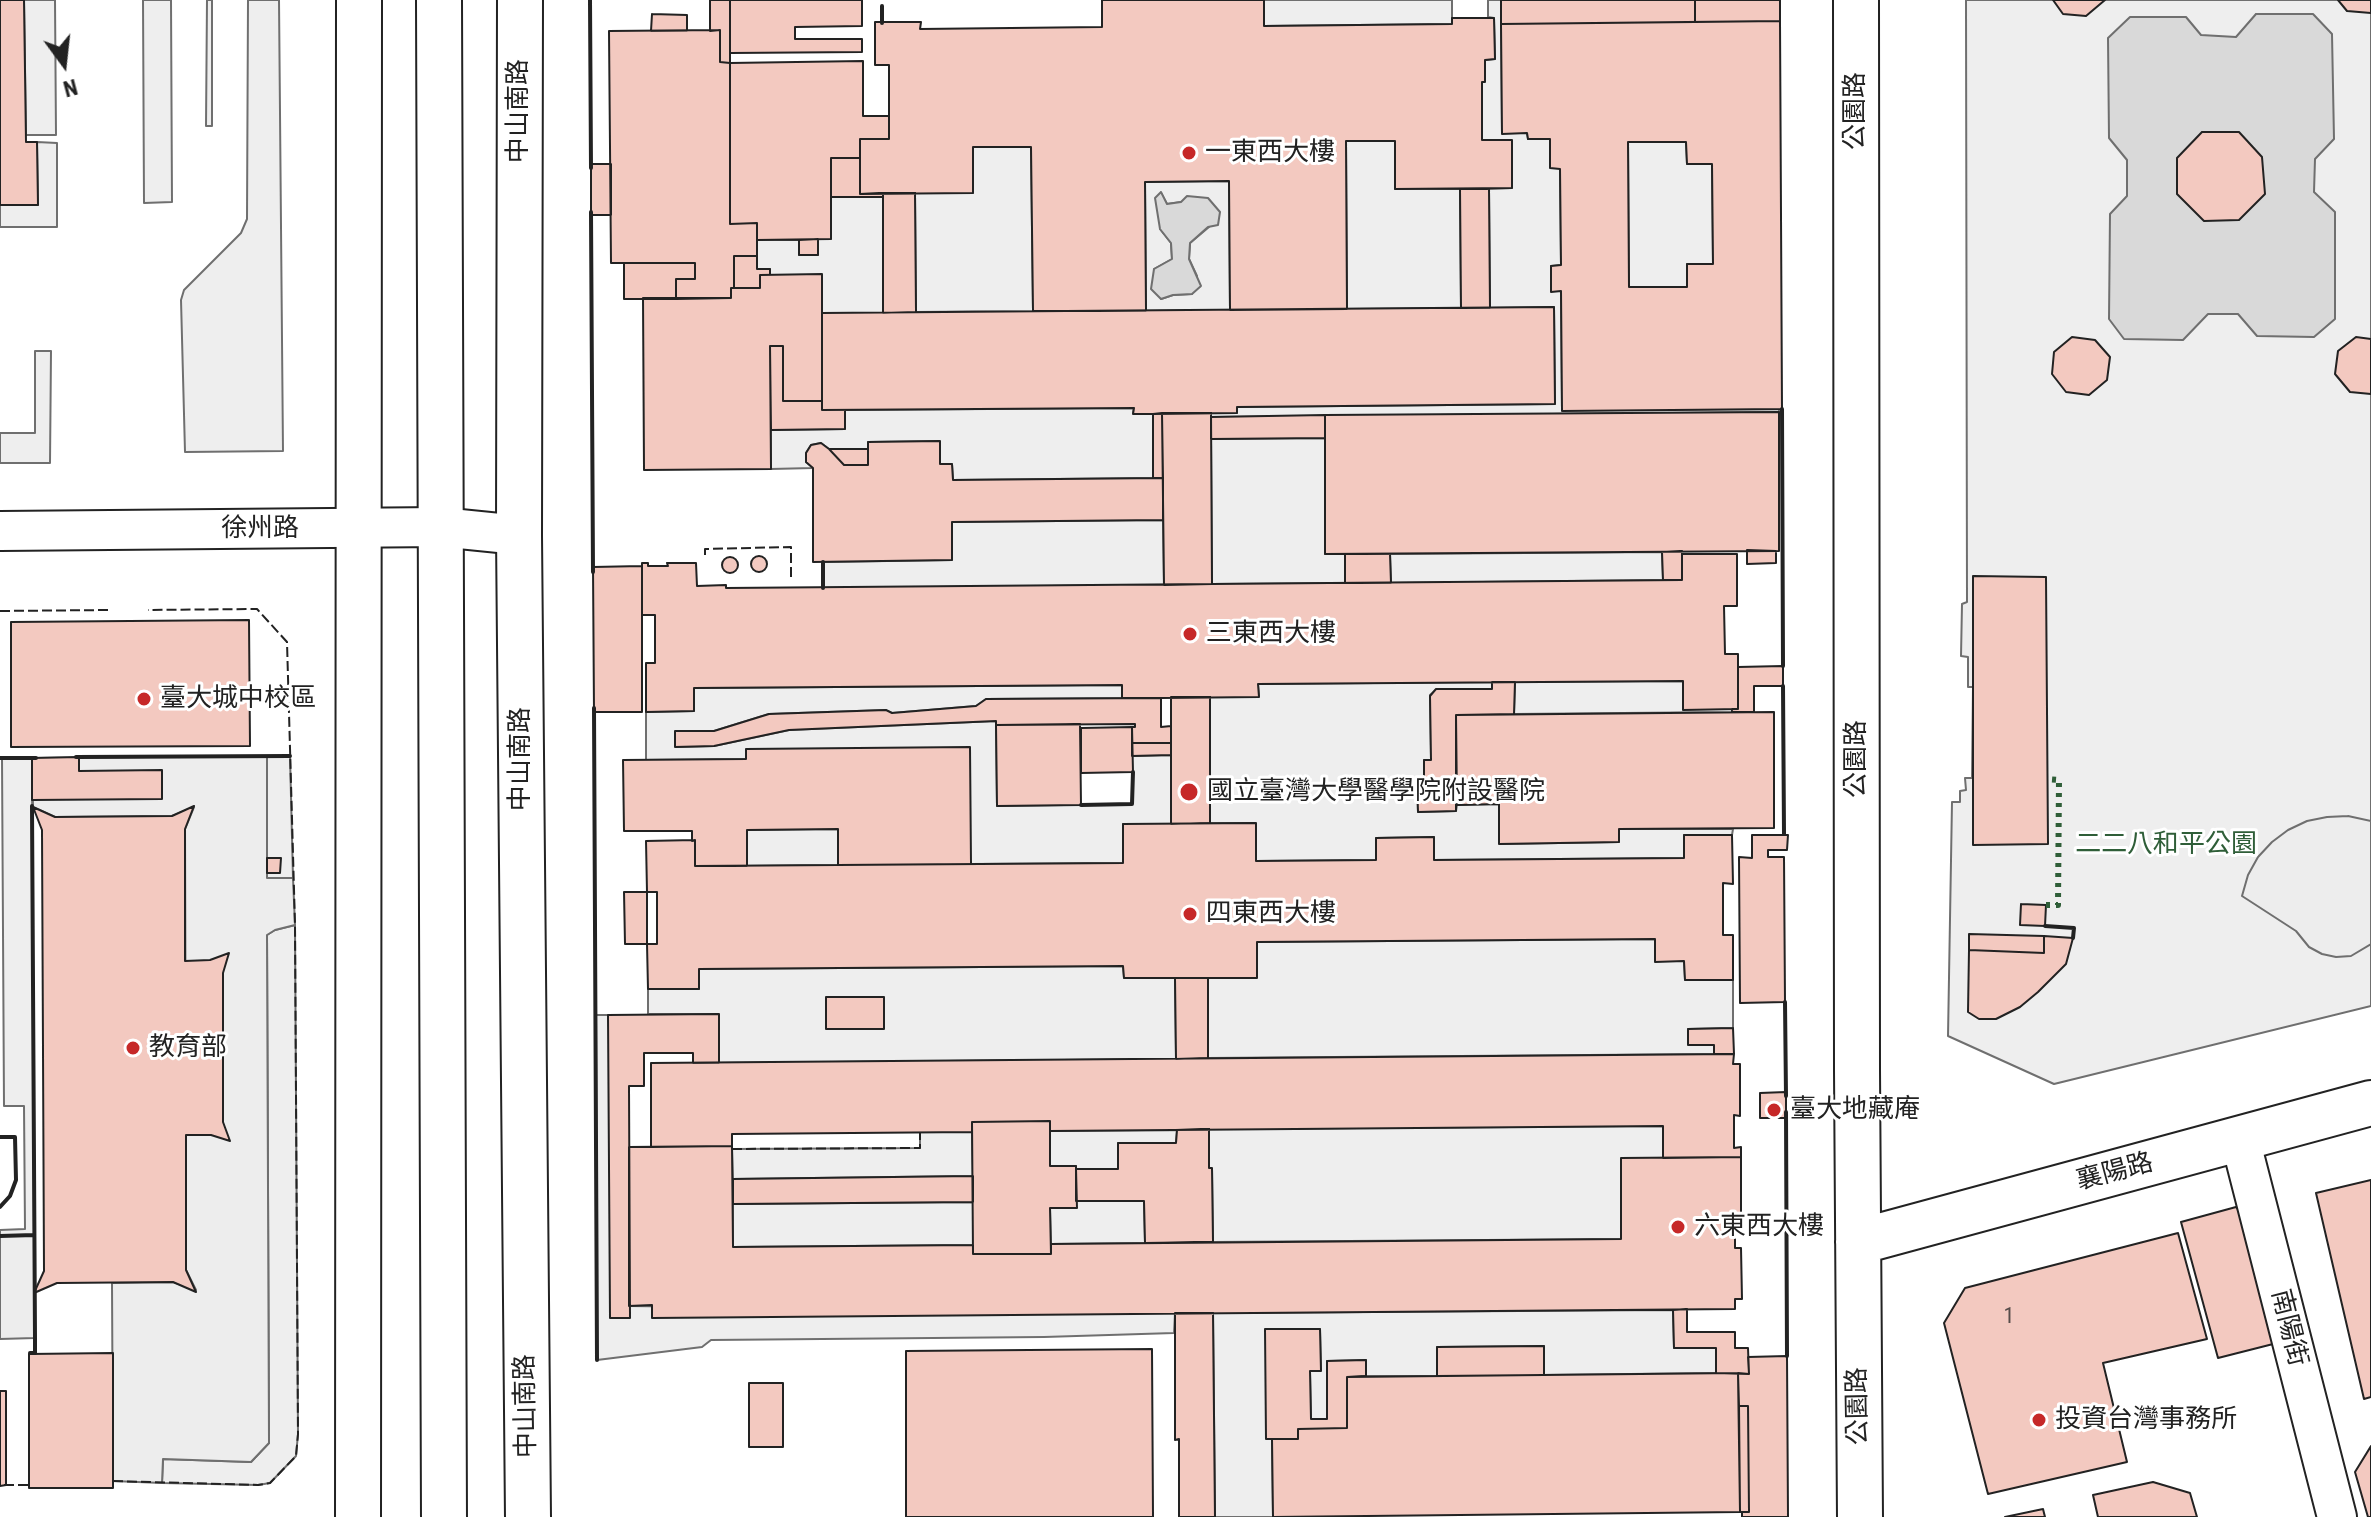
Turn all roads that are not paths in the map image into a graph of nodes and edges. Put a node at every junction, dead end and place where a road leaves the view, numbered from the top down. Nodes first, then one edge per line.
1 (359, 0) edge
2 (439, 0) edge
3 (520, 0) edge
4 (1856, 0) edge
5 (440, 527) junction
6 (359, 529) junction
7 (0, 531) edge
8 (519, 535) junction
9 (2371, 1103) edge
10 (2240, 1139) junction
11 (1858, 1242) junction
12 (358, 1517) edge
13 (444, 1517) edge
14 (528, 1517) edge
15 (1860, 1517) edge
16 (2337, 1517) edge

1 - 6 main road
2 - 5 main road
3 - 8 main road, 中山南路
4 - 11 main road, 公園路
5 - 6 street, 徐州路
5 - 8 street, 徐州路
5 - 13 main road
6 - 7 street, 徐州路
6 - 12 main road
8 - 14 main road, 中山南路
9 - 10 main road, 襄陽路
10 - 11 main road, 襄陽路
10 - 16 street, 南陽街
11 - 15 main road, 公園路

